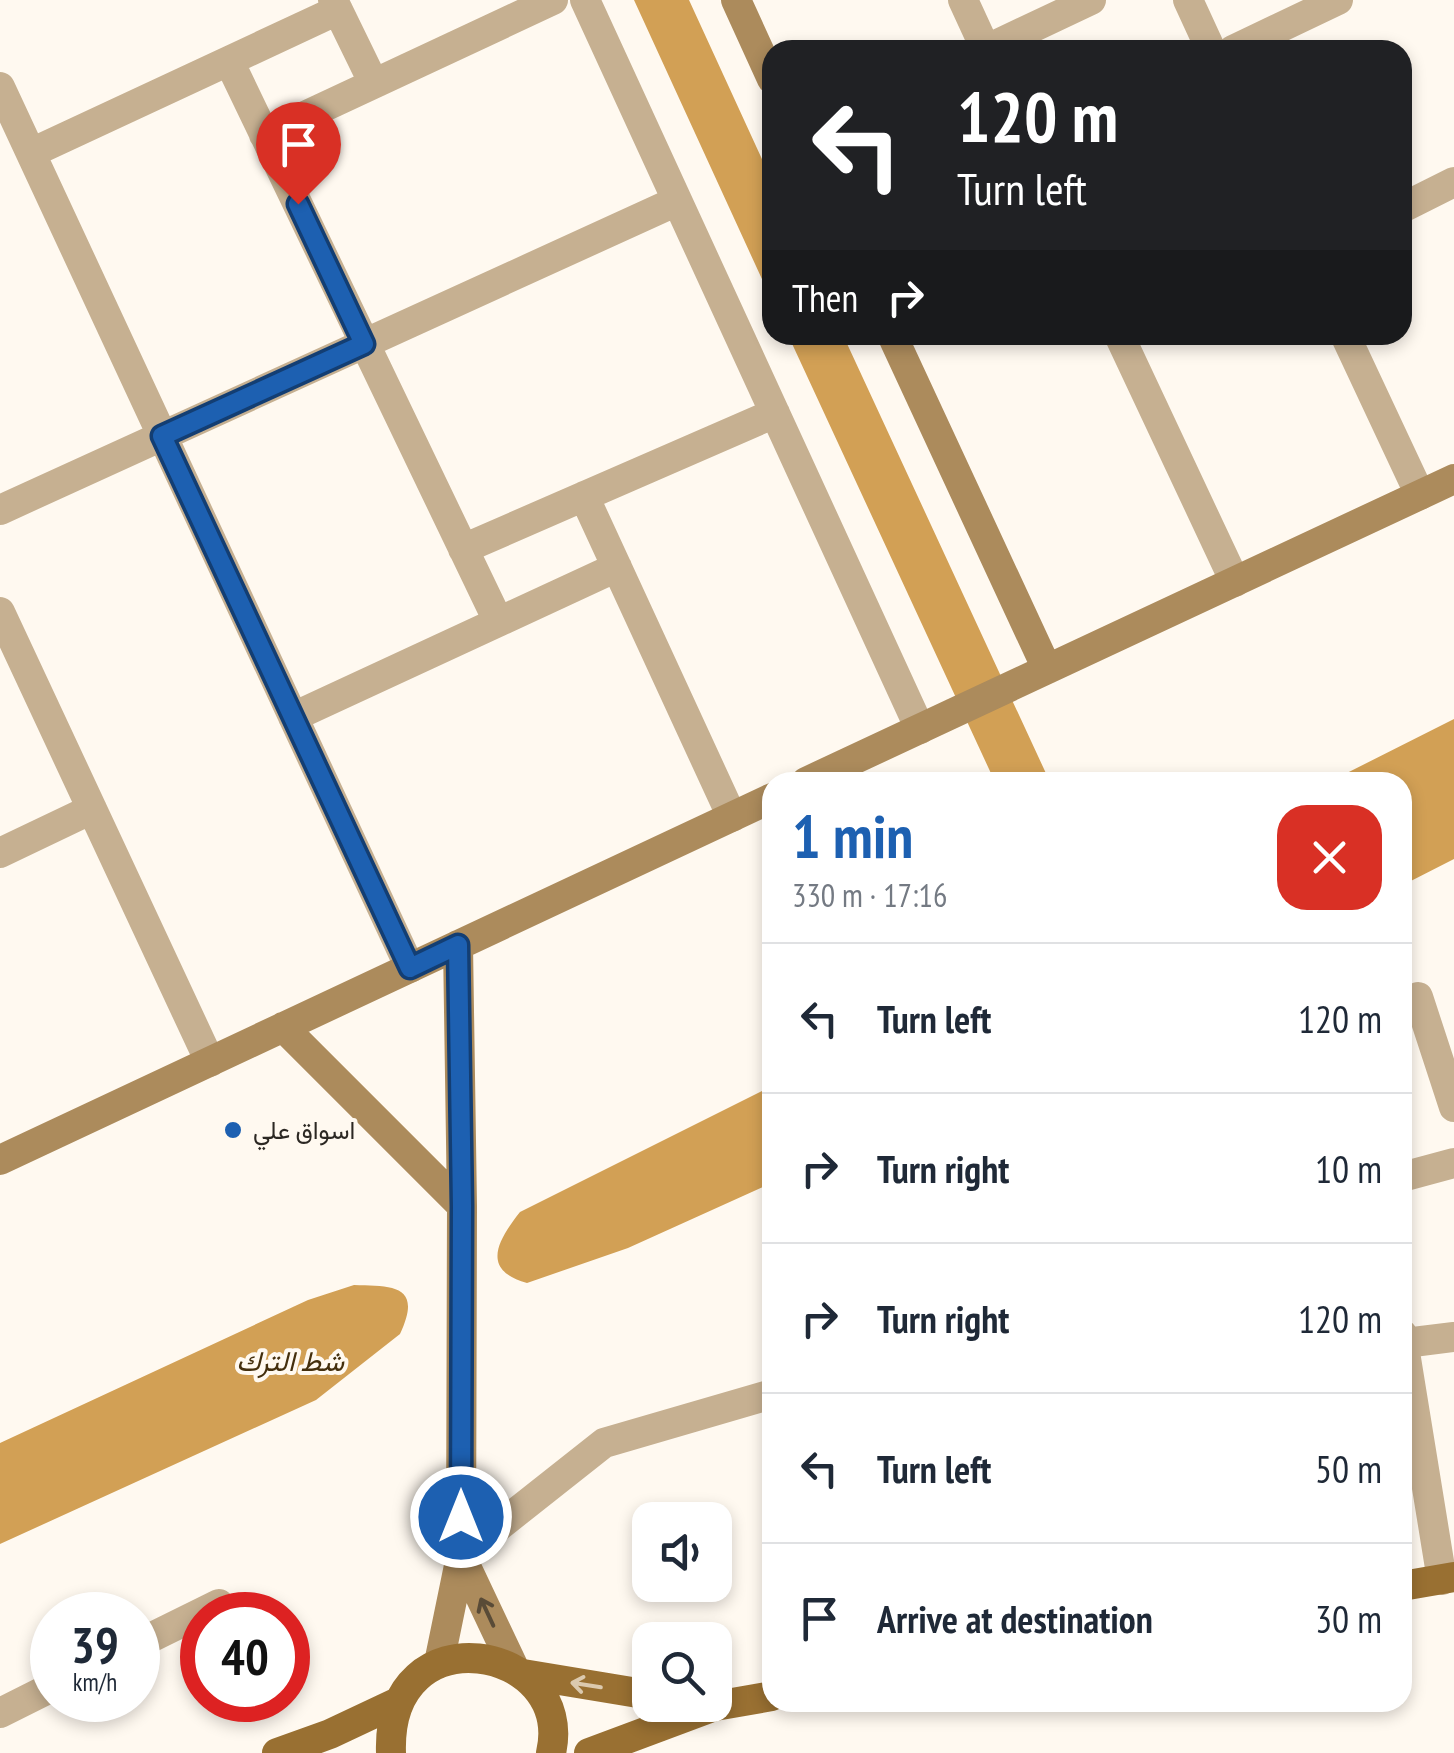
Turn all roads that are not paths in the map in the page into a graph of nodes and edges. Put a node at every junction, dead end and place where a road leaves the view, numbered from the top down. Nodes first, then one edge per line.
1 (553, 0) edge
2 (585, 0) edge
3 (736, 0) edge
4 (963, 0) edge
5 (1092, 0) edge
6 (1188, 0) edge
7 (1338, 0) edge
8 (336, 5) edge
9 (981, 40) edge
10 (1007, 40) edge
11 (1207, 40) edge
12 (1254, 40) edge
13 (762, 57) edge
14 (229, 61) junction
15 (373, 82) junction
16 (0, 87) edge
17 (264, 134) junction
18 (30, 153) junction
19 (1454, 182) edge
20 (677, 202) junction
21 (1412, 203) edge
22 (364, 344) junction
23 (897, 345) edge
24 (1124, 345) edge
25 (1350, 345) edge
26 (775, 413) junction
27 (162, 436) junction
28 (1454, 480) edge
29 (1420, 495) junction
30 (584, 496) junction
31 (0, 510) edge
32 (463, 548) junction
33 (617, 567) junction
34 (1234, 582) junction
35 (0, 612) edge
36 (498, 620) junction
37 (1047, 670) junction
38 (293, 717) junction
39 (920, 730) junction
40 (828, 772) edge
41 (762, 803) edge
42 (92, 808) junction
43 (732, 817) junction
44 (0, 852) edge
45 (458, 945) junction
46 (410, 968) junction
47 (1418, 997) dead end
48 (283, 1027) junction
49 (210, 1062) junction
50 (1454, 1108) edge
51 (0, 1160) edge
52 (1454, 1163) edge
53 (1412, 1174) edge
54 (462, 1206) junction
55 (1454, 1337) edge
56 (1412, 1339) edge
57 (762, 1397) edge
58 (1412, 1404) edge
59 (460, 1556) junction
60 (1448, 1578) edge
61 (1412, 1584) edge
62 (439, 1663) junction
63 (518, 1671) junction
64 (632, 1693) edge
65 (30, 1697) edge
66 (762, 1698) edge
67 (398, 1702) junction
68 (732, 1703) edge
69 (0, 1712) edge
70 (669, 1722) edge
71 (277, 1753) edge
72 (391, 1753) edge
73 (551, 1753) edge
74 (589, 1753) edge

1 - 15 street
2 - 20 street
3 - 13 street
4 - 9 street
5 - 10 street
6 - 11 street
7 - 12 street
8 - 14 street
8 - 15 street
14 - 17 street
14 - 18 street
15 - 17 street
16 - 18 street
17 - 22 street
18 - 27 street
19 - 21 street
20 - 22 street
20 - 26 street
22 - 27 street
22 - 32 street
23 - 37 street
24 - 34 street
25 - 29 street
26 - 30 street
26 - 39 street
27 - 31 street
27 - 38 street
28 - 29 street
29 - 34 street
30 - 32 street
30 - 33 street
32 - 36 street
33 - 36 street
33 - 43 street
34 - 37 street
35 - 42 street
36 - 38 street
37 - 39 street
38 - 46 street
39 - 40 street
41 - 43 street
42 - 44 street
42 - 49 street
43 - 45 street
45 - 46 street
45 - 54 street
46 - 48 street
47 - 50 street
48 - 49 street
48 - 54 street
49 - 51 street
52 - 53 street
54 - 59 street
55 - 56 street
57 - 59 street
58 - 60 street
59 - 62 street
63 -> 59 street
60 - 61 main road
62 - 63 main road
62 - 67 main road
64 -> 63 main road
63 - 73 main road
65 - 69 street
66 - 68 main road
67 - 71 main road
67 - 72 main road
70 - 74 main road

